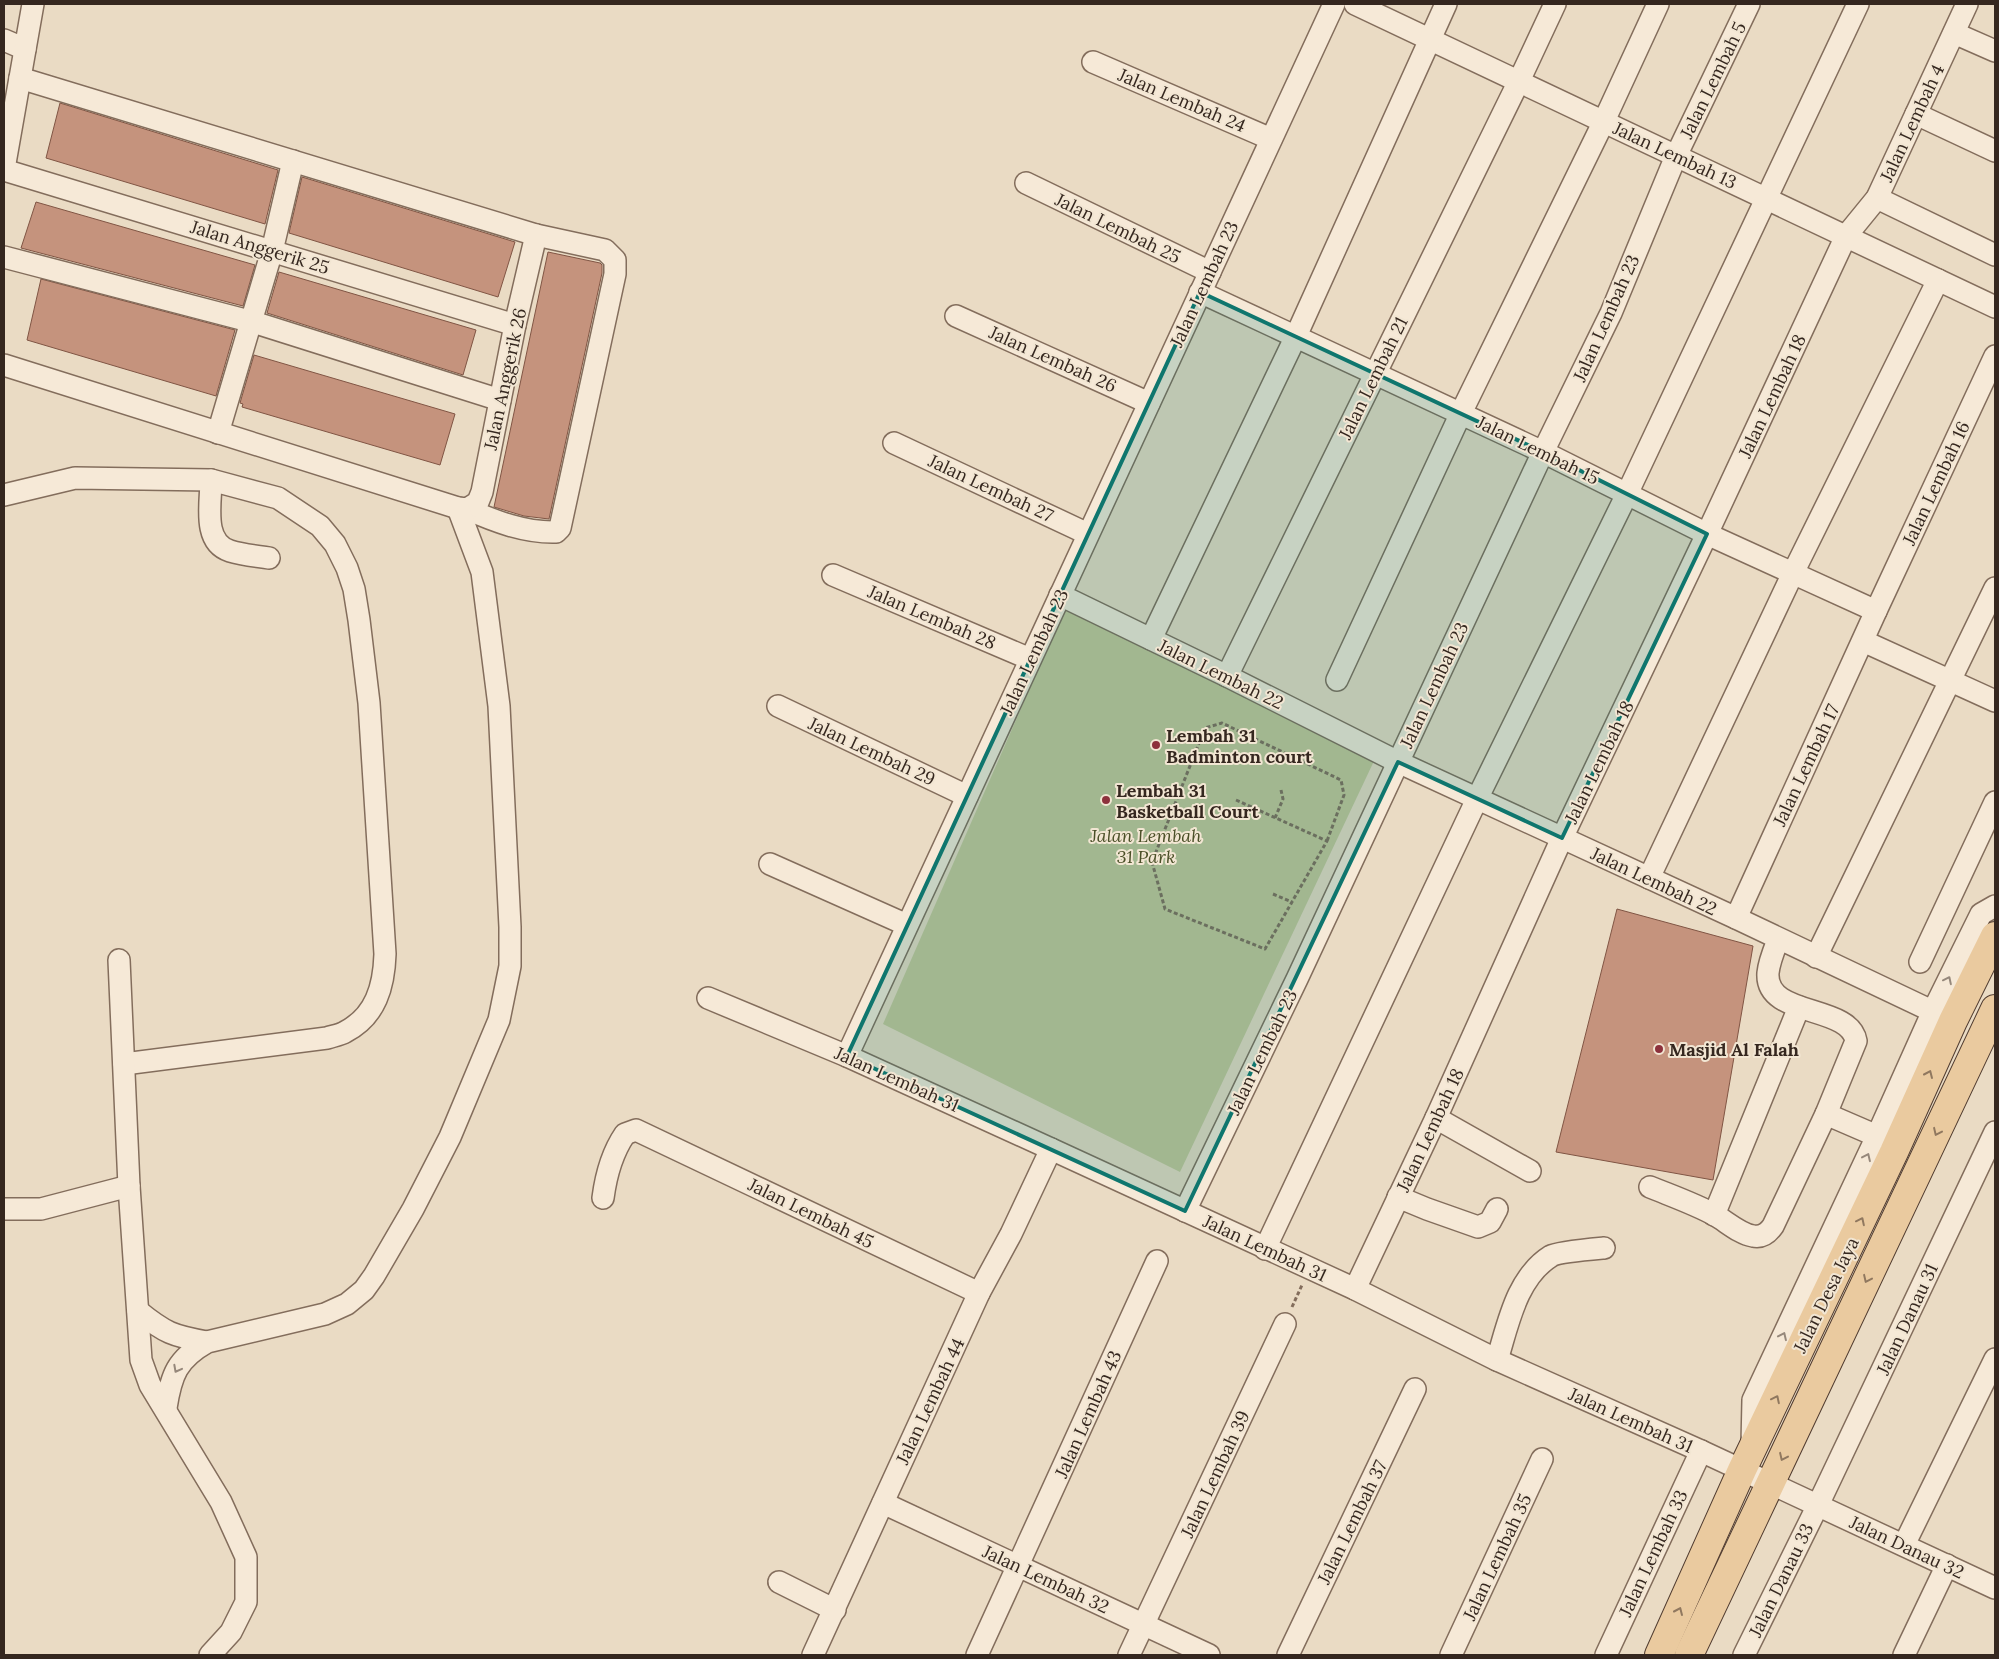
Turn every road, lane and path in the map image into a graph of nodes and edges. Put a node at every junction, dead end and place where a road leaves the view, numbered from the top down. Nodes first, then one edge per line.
1 (33, 4) edge
2 (1334, 4) edge
3 (1355, 4) edge
4 (1446, 4) edge
5 (1555, 4) edge
6 (1658, 4) edge
7 (1749, 4) edge
8 (1858, 4) edge
9 (1967, 4) edge
10 (1954, 33) junction
11 (1429, 39) junction
12 (4, 40) edge
13 (25, 49) junction
14 (1995, 51) edge
15 (1093, 62) dead end
16 (20, 78) junction
17 (1519, 81) junction
18 (1916, 114) junction
19 (1604, 122) junction
20 (1271, 139) junction
21 (1995, 151) edge
22 (1676, 156) junction
23 (293, 161) junction
24 (4, 166) edge
25 (1026, 183) dead end
26 (1765, 198) junction
27 (1877, 198) junction
28 (536, 235) junction
29 (1846, 236) junction
30 (272, 251) junction
31 (1995, 255) edge
32 (4, 256) edge
33 (1210, 272) junction
34 (1938, 280) junction
35 (1200, 292) junction
36 (1995, 307) edge
37 (956, 316) dead end
38 (253, 322) junction
39 (515, 325) junction
40 (1296, 336) junction
41 (1995, 356) edge
42 (4, 365) edge
43 (1376, 374) junction
44 (500, 400) junction
45 (1149, 403) junction
46 (1461, 413) junction
47 (218, 433) junction
48 (894, 443) dead end
49 (1544, 452) junction
50 (211, 480) junction
51 (1627, 494) junction
52 (4, 495) edge
53 (462, 508) junction
54 (1088, 534) junction
55 (1708, 534) junction
56 (269, 558) dead end
57 (1793, 573) junction
58 (833, 575) dead end
59 (1995, 588) edge
60 (1060, 595) junction
61 (1876, 611) junction
62 (1151, 639) junction
63 (1863, 641) junction
64 (1030, 659) junction
65 (1227, 676) junction
66 (1337, 680) dead end
67 (1950, 680) junction
68 (1995, 701) edge
69 (778, 706) dead end
70 (1398, 762) junction
71 (1280, 790) dead end
72 (967, 796) junction
73 (1477, 799) junction
74 (1236, 800) dead end
75 (1995, 802) edge
76 (1275, 818) junction
77 (1562, 838) junction
78 (1327, 841) junction
79 (770, 864) dead end
80 (1649, 878) junction
81 (1273, 894) dead end
82 (1292, 902) junction
83 (1995, 906) edge
84 (1736, 918) junction
85 (907, 925) junction
86 (1995, 936) edge
87 (1778, 940) junction
88 (1816, 957) junction
89 (119, 960) dead end
90 (1920, 962) dead end
91 (708, 998) dead end
92 (1799, 1007) junction
93 (1995, 1009) edge
94 (1943, 1016) junction
95 (847, 1056) junction
96 (124, 1064) junction
97 (1826, 1114) junction
98 (1436, 1118) junction
99 (1877, 1136) junction
100 (1993, 1146) edge
101 (1051, 1149) junction
102 (1530, 1171) dead end
103 (129, 1186) junction
104 (1650, 1187) dead end
105 (1398, 1197) junction
106 (603, 1198) dead end
107 (4, 1209) edge
108 (1497, 1209) dead end
109 (1185, 1211) junction
110 (1714, 1215) junction
111 (1604, 1248) dead end
112 (1265, 1249) junction
113 (1157, 1262) dead end
114 (1309, 1268) junction
115 (1355, 1289) junction
116 (979, 1293) junction
117 (138, 1310) junction
118 (1285, 1324) joint
119 (207, 1342) junction
120 (1995, 1359) edge
121 (1497, 1360) junction
122 (1415, 1389) dead end
123 (166, 1408) junction
124 (1701, 1451) junction
125 (1542, 1458) dead end
126 (1747, 1459) junction
127 (1771, 1483) junction
128 (883, 1503) junction
129 (1818, 1505) junction
130 (1904, 1545) junction
131 (1947, 1565) junction
132 (1019, 1566) junction
133 (779, 1582) dead end
134 (1995, 1588) edge
135 (835, 1610) junction
136 (1143, 1624) junction
137 (210, 1655) edge
138 (813, 1655) edge
139 (977, 1655) edge
140 (1130, 1655) edge
141 (1210, 1655) edge
142 (1288, 1655) edge
143 (1451, 1655) edge
144 (1606, 1655) edge
145 (1659, 1655) edge
146 (1689, 1655) edge
147 (1744, 1655) edge
148 (1904, 1655) edge

1 - 13 street
2 - 20 street, Jalan Lembah 23
3 - 11 street, Jalan Lembah 13
4 - 11 street
5 - 17 street, Jalan Lembah 21
6 - 19 street
7 - 22 street, Jalan Lembah 5
8 - 26 street
9 - 10 street, Jalan Lembah 4
10 - 14 street
10 - 18 street, Jalan Lembah 4
11 - 17 street, Jalan Lembah 13
11 - 40 street
12 - 13 street
13 - 16 street
15 - 20 street, Jalan Lembah 24
16 - 23 street
16 - 24 street
17 - 19 street, Jalan Lembah 13
17 - 43 street, Jalan Lembah 21
18 - 21 street
18 - 27 street, Jalan Lembah 4
19 - 22 street, Jalan Lembah 13
19 - 46 street
20 - 33 street, Jalan Lembah 23
22 - 26 street, Jalan Lembah 13
22 - 49 street, Jalan Lembah 23
23 - 28 street
23 - 30 street
24 - 30 street, Jalan Anggerik 25
25 - 33 street, Jalan Lembah 25
26 - 29 street, Jalan Lembah 13
26 - 51 street
27 - 29 street, Jalan Lembah 4
27 - 31 street
28 - 39 street, Jalan Anggerik 26
28 - 53 street
29 - 34 street, Jalan Lembah 13
29 - 55 street, Jalan Lembah 18
30 - 38 street
30 - 39 street, Jalan Anggerik 25
32 - 38 street
33 - 35 street, Jalan Lembah 23
34 - 36 street, Jalan Lembah 13
34 - 57 street
35 - 40 street, Jalan Lembah 15
35 - 45 street, Jalan Lembah 23
37 - 45 street, Jalan Lembah 26
38 - 44 street
38 - 47 street
39 - 44 street, Jalan Anggerik 26
40 - 43 street, Jalan Lembah 15
40 - 62 street
41 - 61 street, Jalan Lembah 16
42 - 47 street
43 - 46 street, Jalan Lembah 15
43 - 65 street, Jalan Lembah 21
44 - 53 street, Jalan Anggerik 26
45 - 54 street, Jalan Lembah 23
46 - 49 street, Jalan Lembah 15
46 - 66 street
47 - 53 street
48 - 54 street, Jalan Lembah 27
49 - 51 street, Jalan Lembah 15
49 - 70 street, Jalan Lembah 23
50 - 52 street
50 - 56 street
50 - 96 street
51 - 55 street, Jalan Lembah 15
51 - 73 street
53 - 119 street
54 - 60 street, Jalan Lembah 23
55 - 57 street, Jalan Lembah 15
55 - 77 street, Jalan Lembah 18
57 - 61 street, Jalan Lembah 15
57 - 80 street
58 - 64 street, Jalan Lembah 28
59 - 67 street
60 - 62 street, Jalan Lembah 22
60 - 64 street, Jalan Lembah 23
61 - 63 street, Jalan Lembah 17
62 - 65 street, Jalan Lembah 22
63 - 67 street
63 - 84 street, Jalan Lembah 17
64 - 72 street, Jalan Lembah 23
65 - 70 street, Jalan Lembah 22
67 - 68 street
67 - 88 street
69 - 72 street, Jalan Lembah 29
70 - 73 street, Jalan Lembah 22
70 - 109 street, Jalan Lembah 23
71 - 76 path
72 - 85 street, Jalan Lembah 23
73 - 77 street, Jalan Lembah 22
73 - 112 street
74 - 76 path
75 - 90 street
76 - 78 path
77 - 80 street, Jalan Lembah 22
77 - 98 street, Jalan Lembah 18
78 - 82 path
78 - 82 path
79 - 85 street
80 - 84 street, Jalan Lembah 22
81 - 82 path
94 -> 83 street
84 - 87 street, Jalan Lembah 22
85 - 95 street, Jalan Lembah 23
86 - 94 main road, Jalan Desa Jaya
87 - 88 street, Jalan Lembah 22
87 - 92 street
88 - 94 street, Jalan Lembah 22
89 - 96 street
91 - 95 street, Jalan Lembah 31
92 - 97 street
92 - 110 street
93 -> 127 main road, Jalan Desa Jaya
94 - 99 street
126 -> 94 main road, Jalan Desa Jaya
95 - 101 street, Jalan Lembah 31
96 - 103 street
97 - 99 street
97 - 110 street
98 - 102 street
98 - 105 street, Jalan Lembah 18
126 -> 99 street
100 - 129 street, Jalan Danau 31
101 - 109 street, Jalan Lembah 31
101 - 116 street, Jalan Lembah 44
103 - 107 street
103 - 117 street
104 - 110 street
105 - 108 street
105 - 115 street, Jalan Lembah 18
106 - 116 street, Jalan Lembah 45
109 - 112 street, Jalan Lembah 31
111 - 121 street
112 - 114 street, Jalan Lembah 31
113 - 132 street, Jalan Lembah 43
114 - 115 street, Jalan Lembah 31
114 - 118 path
115 - 121 street, Jalan Lembah 31
116 - 128 street, Jalan Lembah 44
117 - 119 street
117 - 123 street
118 - 136 street, Jalan Lembah 39
119 -> 123 street
120 - 130 street
121 - 124 street, Jalan Lembah 31
122 - 142 street, Jalan Lembah 37
123 - 137 street
124 - 126 street, Jalan Lembah 31
124 - 144 street, Jalan Lembah 33
125 - 143 street, Jalan Lembah 35
126 - 127 street, Jalan Lembah 31
145 -> 126 main road, Jalan Desa Jaya
127 - 129 street, Jalan Lembah 31
127 - 146 main road, Jalan Desa Jaya
128 - 132 street, Jalan Lembah 32
128 - 135 street, Jalan Lembah 44
129 - 130 street, Jalan Danau 32
129 - 147 street, Jalan Danau 33
130 - 131 street, Jalan Danau 32
131 - 134 street, Jalan Danau 32
131 - 148 street
132 - 136 street, Jalan Lembah 32
132 - 139 street, Jalan Lembah 43
133 - 135 street
135 - 138 street, Jalan Lembah 44
136 - 140 street, Jalan Lembah 39
136 - 141 street, Jalan Lembah 32

